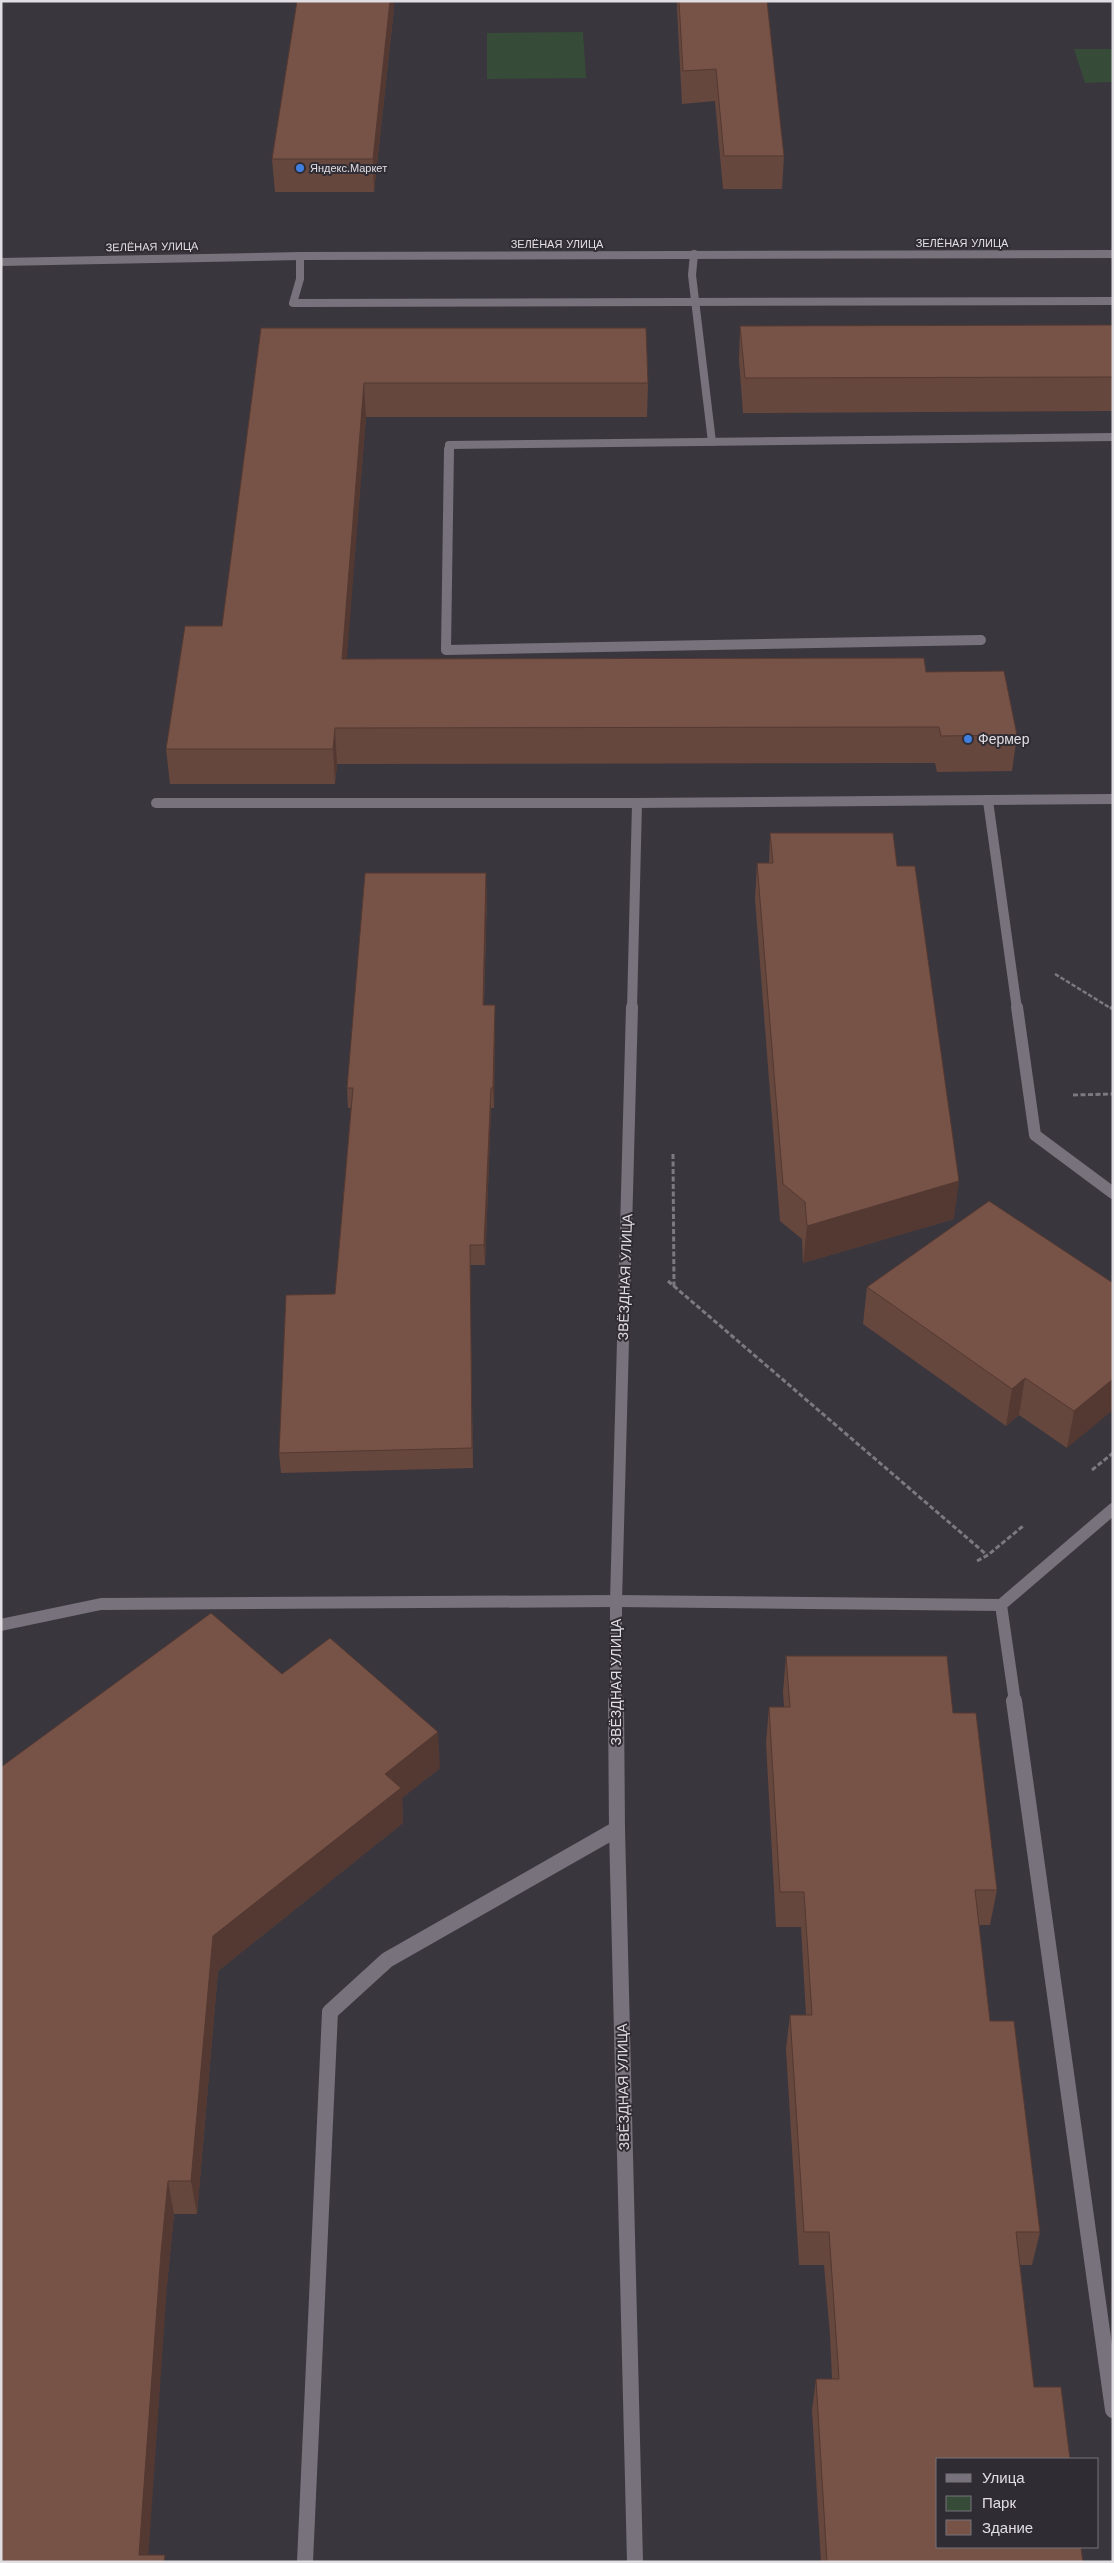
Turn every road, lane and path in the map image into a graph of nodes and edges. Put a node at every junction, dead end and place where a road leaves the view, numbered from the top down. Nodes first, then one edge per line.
1 (694, 254) junction
2 (1113, 254) edge
3 (300, 256) junction
4 (1, 262) edge
5 (1113, 301) edge
6 (696, 302) junction
7 (1113, 437) edge
8 (712, 442) junction
9 (981, 640) dead end
10 (1113, 799) edge
11 (988, 801) junction
12 (638, 803) junction
13 (156, 804) dead end
14 (1008, 946) junction
15 (1113, 1008) edge
16 (1113, 1193) edge
17 (625, 1245) junction
18 (1113, 1453) edge
19 (1091, 1471) dead end
20 (1113, 1509) edge
21 (1024, 1525) dead end
22 (988, 1555) junction
23 (972, 1563) dead end
24 (1024, 1586) junction
25 (616, 1601) junction
26 (1001, 1605) junction
27 (1, 1625) edge
28 (617, 1829) junction
29 (1113, 2410) edge
30 (305, 2562) edge
31 (635, 2562) edge

1 - 2 street, ЗЕЛЁНАЯ УЛИЦА
1 - 3 street, ЗЕЛЁНАЯ УЛИЦА
1 - 6 street
3 - 4 street, ЗЕЛЁНАЯ УЛИЦА
3 - 6 street
5 - 6 street
6 - 8 street
7 - 8 street
8 - 9 street
10 - 11 street
11 - 12 street
11 - 14 street
12 - 13 street
12 - 17 street, ЗВЁЗДНАЯ УЛИЦА
14 - 15 path
14 - 16 street
17 - 22 path
17 - 25 street, ЗВЁЗДНАЯ УЛИЦА
18 - 19 path
20 - 24 street
21 - 22 path
22 - 23 path
22 - 24 path
24 - 26 street
25 - 26 street
25 - 27 street
25 - 28 street, ЗВЁЗДНАЯ УЛИЦА
26 - 29 street
28 - 30 street
28 - 31 street, ЗВЁЗДНАЯ УЛИЦА

